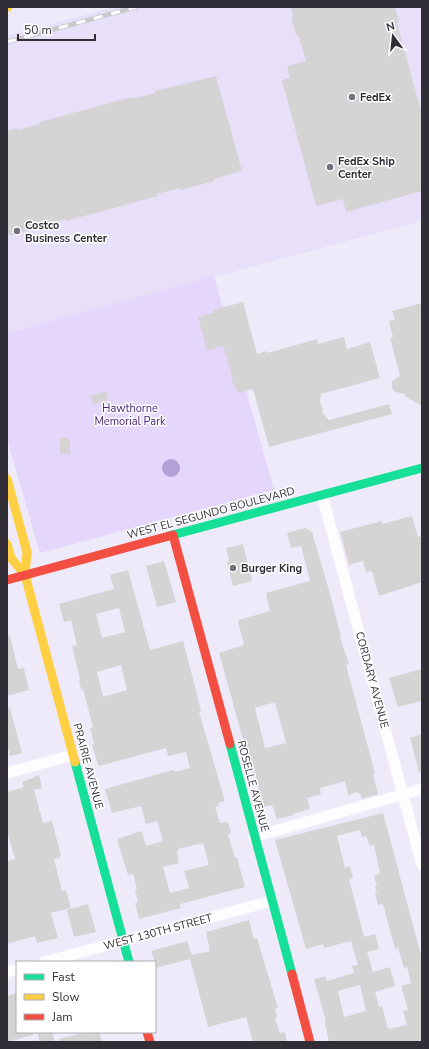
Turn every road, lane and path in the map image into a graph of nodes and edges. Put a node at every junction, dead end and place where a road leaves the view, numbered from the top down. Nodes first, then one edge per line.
1 (422, 468) edge
2 (7, 479) edge
3 (322, 495) junction
4 (173, 535) junction
5 (7, 544) edge
6 (25, 576) junction
7 (7, 580) edge
8 (73, 755) junction
9 (7, 773) edge
10 (422, 790) edge
11 (403, 795) junction
12 (254, 837) junction
13 (422, 865) edge
14 (272, 901) junction
15 (123, 941) junction
16 (48, 961) edge
17 (128, 961) edge
18 (310, 1042) edge

1 - 3 main road, WEST EL SEGUNDO BOULEVARD
2 - 6 main road, PRAIRIE AVENUE
3 - 4 main road, WEST EL SEGUNDO BOULEVARD
3 - 11 street, CORDARY AVENUE
4 - 6 main road, WEST EL SEGUNDO BOULEVARD
4 - 12 main road, ROSELLE AVENUE
5 - 6 main road, PRAIRIE AVENUE
6 - 7 main road, WEST EL SEGUNDO BOULEVARD
6 - 8 main road, PRAIRIE AVENUE
8 - 9 street
8 - 15 main road, PRAIRIE AVENUE
10 - 11 street
11 - 12 street
11 - 13 street, CORDARY AVENUE
12 - 14 main road, ROSELLE AVENUE
14 - 15 street, WEST 130TH STREET
14 - 18 main road, ROSELLE AVENUE
15 - 16 street, WEST 130TH STREET
15 - 17 main road, PRAIRIE AVENUE

